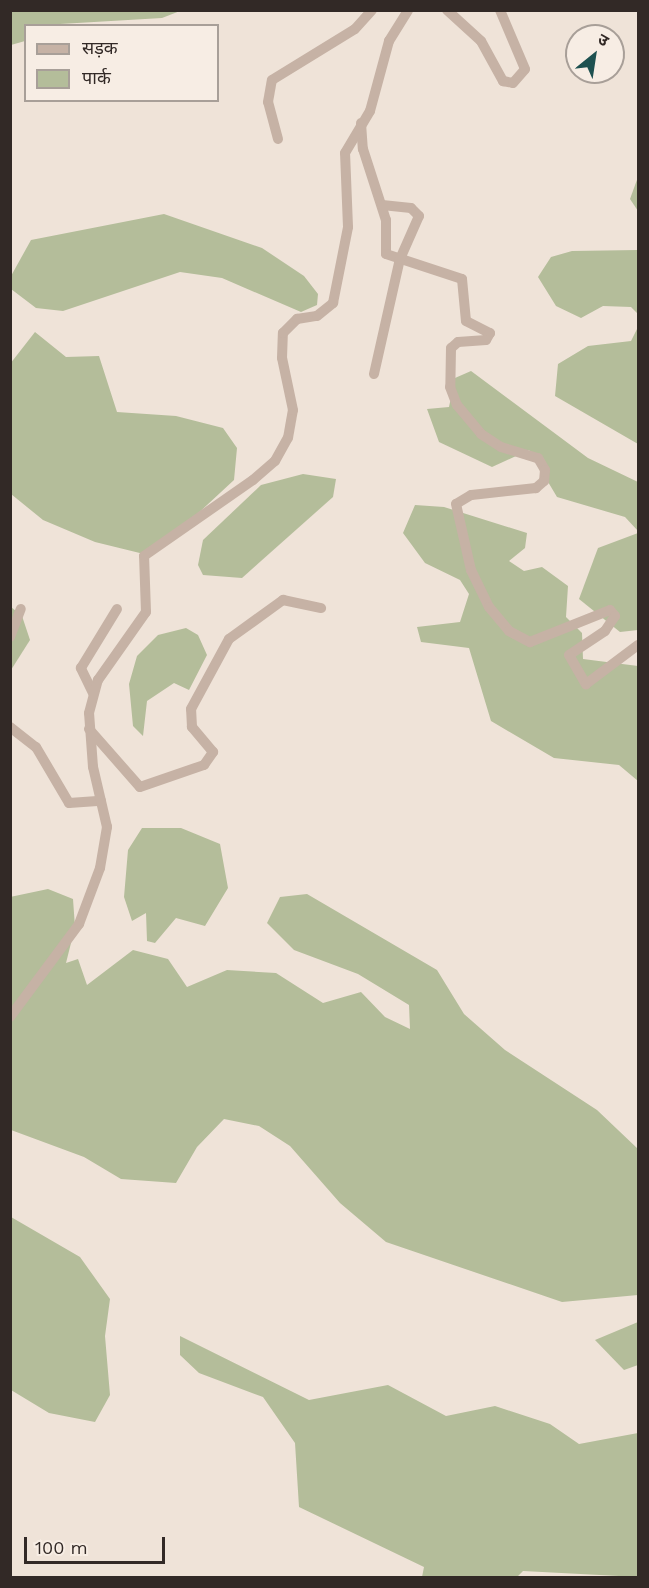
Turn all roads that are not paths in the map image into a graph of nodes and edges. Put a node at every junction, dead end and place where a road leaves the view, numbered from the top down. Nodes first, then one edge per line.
1 (372, 10) edge
2 (408, 10) edge
3 (447, 10) edge
4 (500, 10) edge
5 (361, 123) junction
6 (278, 139) dead end
7 (382, 205) junction
8 (399, 262) junction
9 (374, 374) dead end
10 (321, 608) dead end
11 (21, 609) dead end
12 (117, 609) dead end
13 (10, 637) edge
14 (639, 645) edge
15 (93, 693) junction
16 (10, 727) edge
17 (89, 729) junction
18 (101, 801) junction
19 (10, 1017) edge

1 - 6 street
2 - 5 street
3 - 4 street
5 - 7 street
5 - 15 street
7 - 8 street
7 - 8 street
8 - 9 street
8 - 14 street
10 - 17 street
11 - 13 street
12 - 15 street
15 - 17 street
16 - 18 street
17 - 18 street
18 - 19 street

